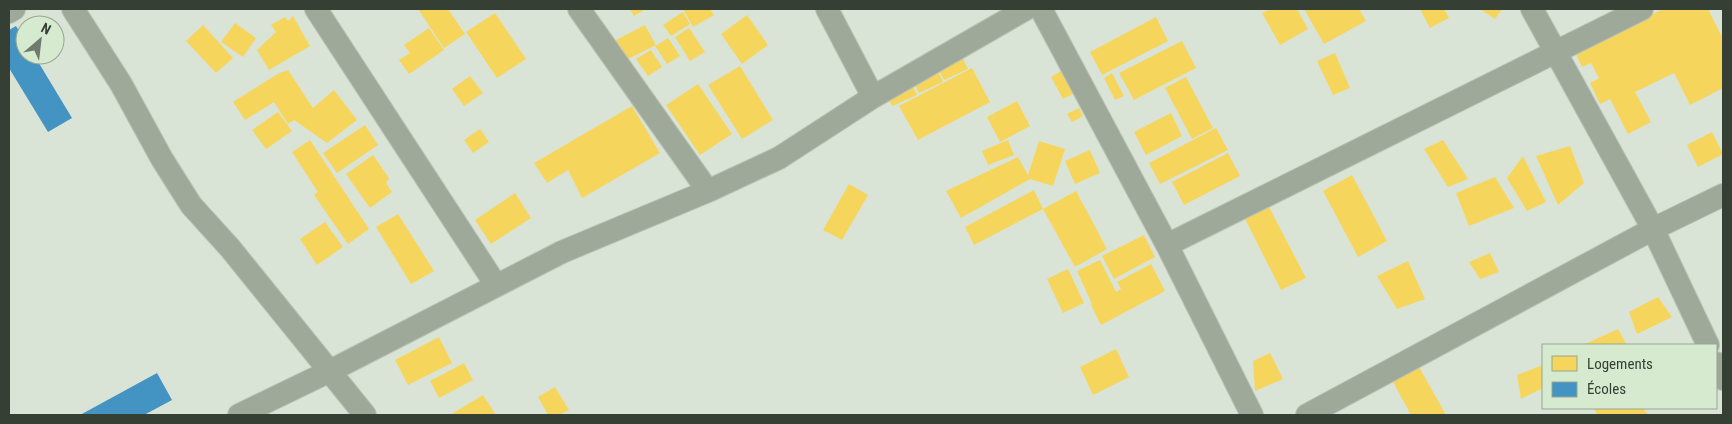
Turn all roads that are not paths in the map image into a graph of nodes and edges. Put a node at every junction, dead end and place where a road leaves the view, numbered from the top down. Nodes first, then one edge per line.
1 (14, 9) edge
2 (73, 9) edge
3 (316, 9) edge
4 (580, 9) edge
5 (827, 9) edge
6 (1026, 9) edge
7 (1041, 9) edge
8 (1532, 9) edge
9 (1642, 9) edge
10 (9, 12) edge
11 (1555, 52) junction
12 (873, 97) junction
13 (708, 191) junction
14 (1723, 195) edge
15 (1653, 229) junction
16 (1166, 245) junction
17 (496, 285) junction
18 (1708, 344) edge
19 (1717, 364) edge
20 (330, 371) junction
21 (1723, 378) edge
22 (360, 413) edge
23 (239, 415) edge
24 (1252, 415) edge
25 (1307, 415) edge

1 - 10 street
2 - 20 street
3 - 17 street
4 - 13 street
5 - 12 street
6 - 12 street
7 - 16 street
8 - 11 street
9 - 11 street
11 - 15 street
11 - 16 street
12 - 13 street
13 - 17 street
14 - 15 street
15 - 18 street
15 - 25 street
16 - 24 street
17 - 20 street
19 - 21 street
20 - 22 street
20 - 23 street

